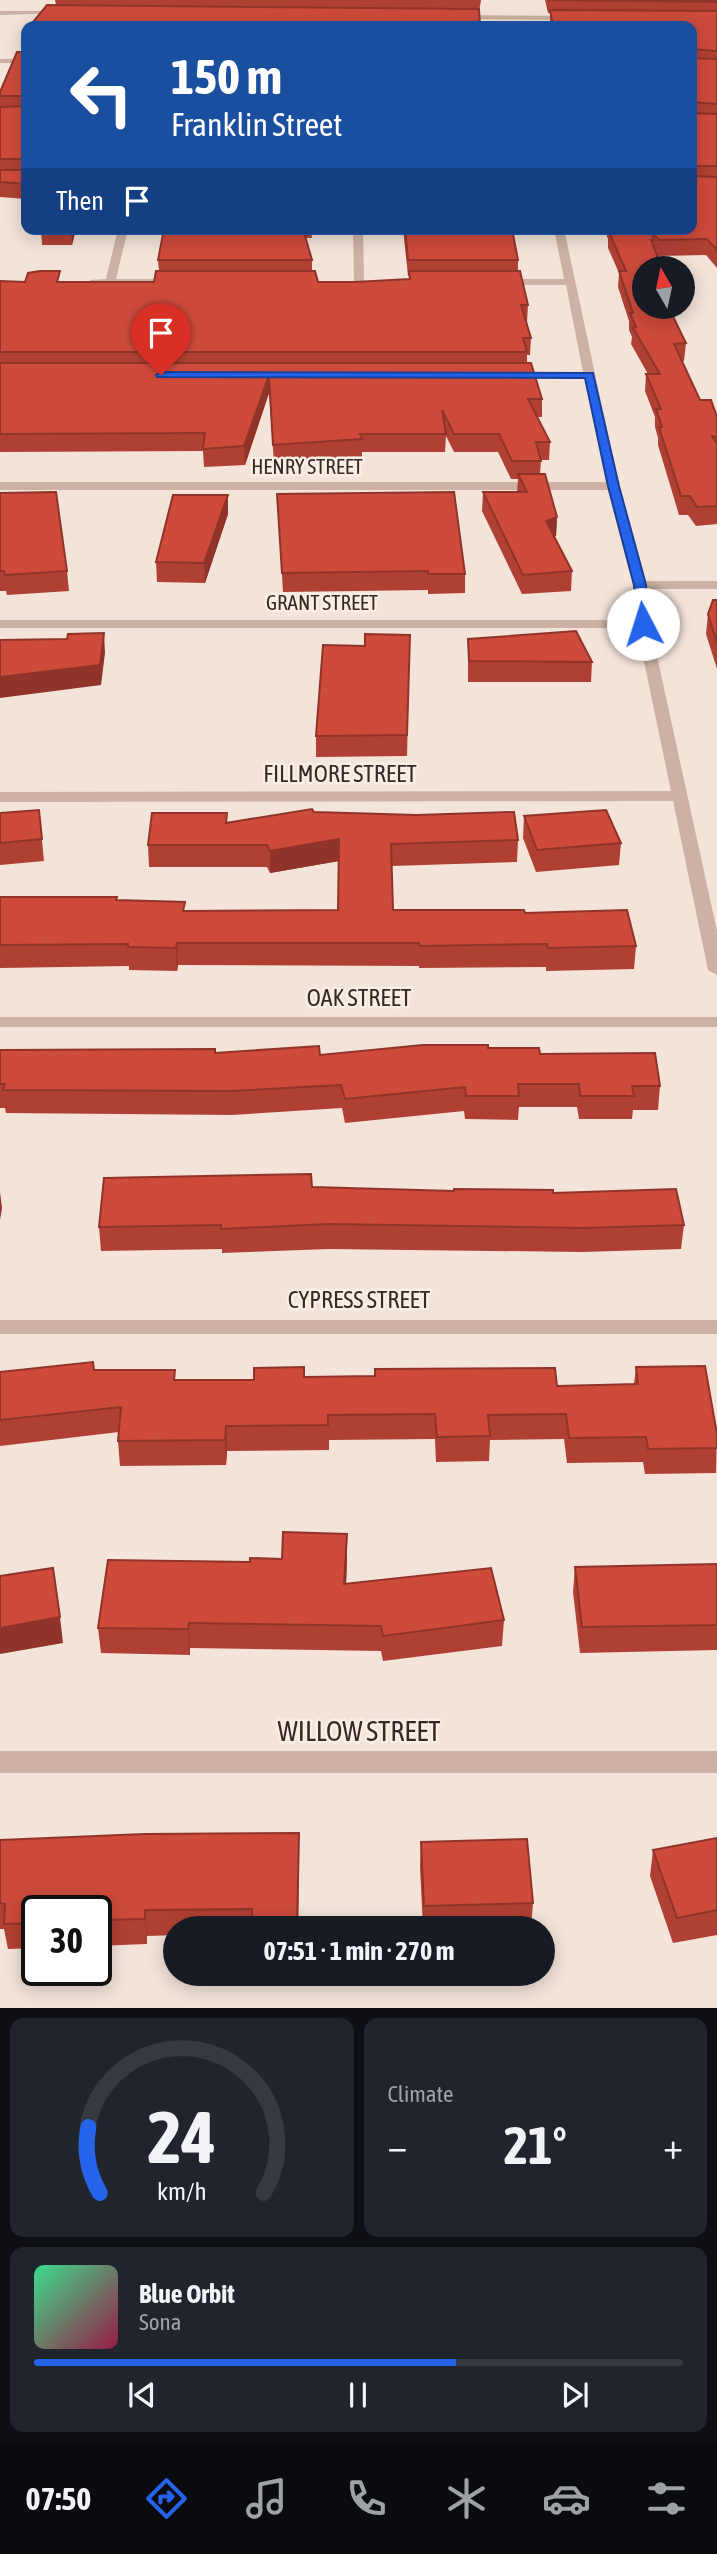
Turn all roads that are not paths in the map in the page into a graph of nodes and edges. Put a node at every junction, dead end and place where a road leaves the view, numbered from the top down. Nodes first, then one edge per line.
1 (6, 0) edge
2 (0, 13) edge
3 (70, 13) edge
4 (445, 17) edge
5 (515, 18) edge
6 (582, 18) edge
7 (0, 61) edge
8 (21, 61) edge
9 (122, 235) edge
10 (358, 235) edge
11 (560, 235) edge
12 (82, 282) edge
13 (110, 282) junction
14 (177, 282) edge
15 (345, 282) edge
16 (359, 282) junction
17 (372, 282) edge
18 (491, 282) edge
19 (570, 282) junction
20 (494, 375) edge
21 (589, 375) junction
22 (0, 486) edge
23 (613, 486) junction
24 (640, 585) junction
25 (717, 585) edge
26 (0, 624) edge
27 (643, 624) junction
28 (680, 796) junction
29 (0, 797) edge
30 (717, 970) edge
31 (0, 1022) edge
32 (717, 1023) edge
33 (0, 1326) edge
34 (717, 1327) edge
35 (0, 1762) edge
36 (717, 1762) edge

1 - 2 street
2 - 3 street
4 - 5 street
5 - 6 street
7 - 8 street
9 - 13 street
10 - 16 street
11 - 19 street
12 - 13 street
13 - 14 street
15 - 16 street
16 - 17 street
18 - 19 street
19 - 21 street
20 - 21 street
21 - 23 street
22 - 23 street, HENRY STREET
23 - 24 street
24 - 25 street
24 - 27 street
26 - 27 street, GRANT STREET
27 - 28 street
28 - 29 street, FILLMORE STREET
28 - 30 street
31 - 32 street, OAK STREET
33 - 34 street, CYPRESS STREET
35 - 36 street, WILLOW STREET

